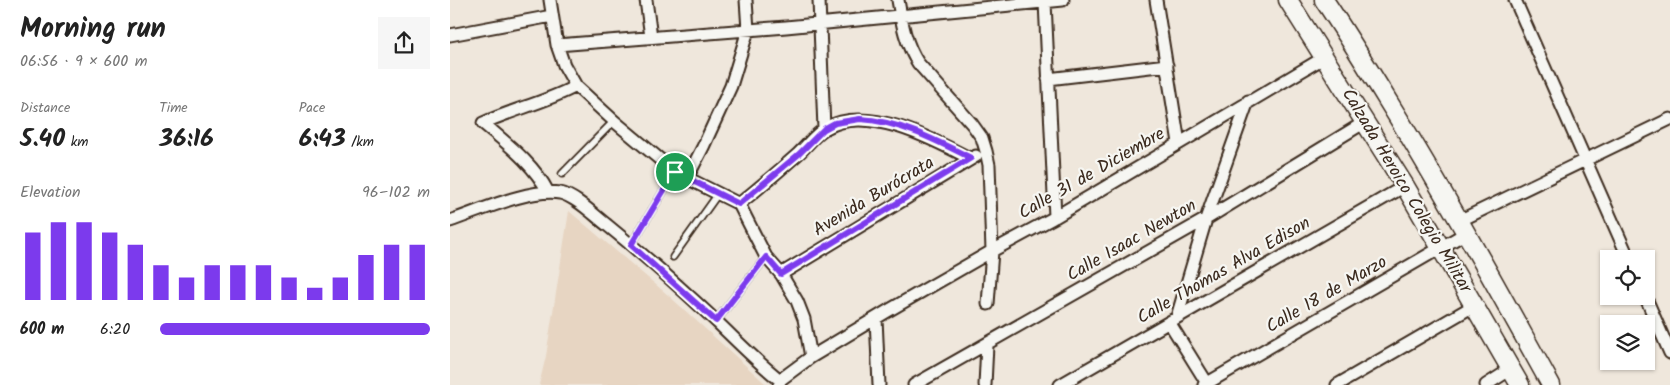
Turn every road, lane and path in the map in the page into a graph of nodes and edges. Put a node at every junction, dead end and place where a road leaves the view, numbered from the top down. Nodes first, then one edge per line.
1 (550, 0) edge
2 (646, 0) edge
3 (746, 0) edge
4 (818, 0) edge
5 (898, 0) edge
6 (1062, 0) edge
7 (1156, 0) edge
8 (1288, 0) edge
9 (1324, 0) edge
10 (1515, 0) edge
11 (1045, 2) junction
12 (900, 15) junction
13 (552, 16) junction
14 (819, 24) junction
15 (748, 30) junction
16 (450, 35) edge
17 (651, 37) junction
18 (557, 45) junction
19 (1324, 57) junction
20 (1168, 65) junction
21 (1048, 79) junction
22 (576, 86) junction
23 (1248, 101) junction
24 (1670, 119) edge
25 (614, 121) junction
26 (1365, 122) junction
27 (824, 129) junction
28 (1179, 143) junction
29 (986, 151) junction
30 (971, 158) junction
31 (1586, 160) junction
32 (675, 172) junction
33 (562, 174) dead end
34 (686, 178) junction
35 (1405, 186) junction
36 (548, 192) junction
37 (718, 194) junction
38 (739, 204) junction
39 (1055, 217) junction
40 (1206, 219) junction
41 (450, 221) edge
42 (1463, 227) junction
43 (631, 245) junction
44 (1441, 249) junction
45 (992, 250) junction
46 (1625, 250) edge
47 (674, 257) dead end
48 (766, 257) junction
49 (781, 274) junction
50 (988, 304) dead end
51 (1475, 305) junction
52 (1649, 305) edge
53 (876, 318) junction
54 (1173, 319) junction
55 (716, 321) junction
56 (987, 345) junction
57 (1670, 354) edge
58 (811, 357) junction
59 (1511, 369) junction
60 (779, 383) edge
61 (1205, 384) edge
62 (879, 385) edge
63 (914, 385) edge
64 (985, 385) edge
65 (1060, 385) edge
66 (1337, 385) edge
67 (1486, 385) edge
68 (1520, 385) edge
69 (1551, 385) edge

1 - 13 street
2 - 17 street
3 - 15 street
4 - 14 street
5 - 12 street
6 - 11 street
7 - 20 street
8 - 19 main road, Calzada Heroico Colegio Militar
9 - 42 main road, Calzada Heroico Colegio Militar
10 - 31 street
11 - 12 street
11 - 21 street
12 - 14 street
12 - 29 street
13 - 16 street
13 - 18 street
14 - 15 street
14 - 27 street
15 - 17 street
15 - 34 street
17 - 18 street
18 - 22 street
19 - 23 street, Calle 31 de Diciembre
19 - 26 main road, Calzada Heroico Colegio Militar
20 - 21 street
20 - 28 street
21 - 39 street
22 - 25 street
22 - 36 street
23 - 28 street, Calle 31 de Diciembre
23 - 40 street
24 - 31 street, Calle 18 de Marzo
25 - 32 street
25 - 33 lane
26 - 35 main road, Calzada Heroico Colegio Militar
26 - 40 street, Calle Isaac Newton
27 - 30 street
27 - 38 street
28 - 39 street, Calle 31 de Diciembre
29 - 30 street, Avenida Burócrata
29 - 45 street
30 - 49 street, Avenida Burócrata
31 - 42 street, Calle 18 de Marzo
31 - 46 street
32 - 34 street
32 - 43 lane
34 - 37 street
35 - 44 main road, Calzada Heroico Colegio Militar
35 - 54 street, Calle Thomas Alva Edison
36 - 41 street
36 - 43 street
37 - 38 street
37 - 47 lane
38 - 48 street
39 - 45 street, Calle 31 de Diciembre
40 - 54 street
40 - 56 street, Calle Isaac Newton
42 - 44 street, Calle 18 de Marzo
42 - 69 main road, Calzada Heroico Colegio Militar
43 - 55 street
44 - 51 main road, Calzada Heroico Colegio Militar
44 - 61 street, Calle 18 de Marzo
45 - 50 street
45 - 53 street, Calle 31 de Diciembre
48 - 49 street
48 - 55 lane
49 - 58 street
51 - 59 main road, Calzada Heroico Colegio Militar
51 - 66 street
52 - 57 street
53 - 58 street, Calle 31 de Diciembre
53 - 62 street
54 - 61 street
54 - 65 street, Calle Thomas Alva Edison
55 - 60 street
56 - 63 street, Calle Isaac Newton
56 - 64 street
58 - 60 street, Calle 31 de Diciembre
59 - 67 street
59 - 68 main road, Calzada Heroico Colegio Militar

